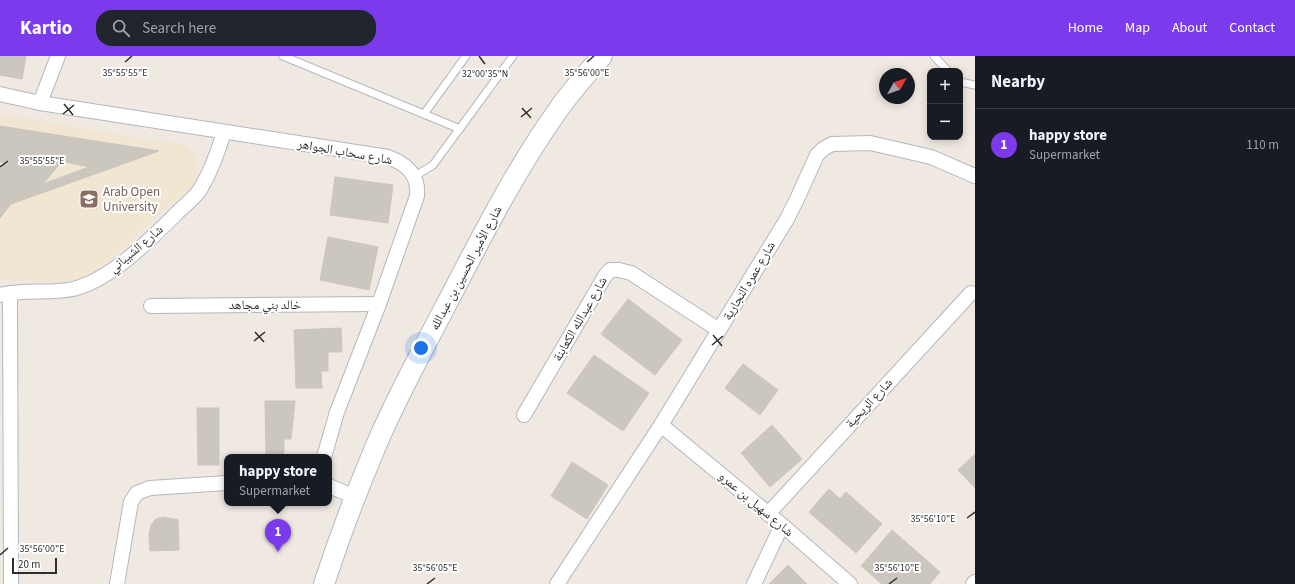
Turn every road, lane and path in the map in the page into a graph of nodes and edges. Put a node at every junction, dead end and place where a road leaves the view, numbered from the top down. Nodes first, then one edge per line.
1 (58, 56) edge
2 (283, 56) edge
3 (466, 56) edge
4 (513, 56) edge
5 (602, 56) edge
6 (934, 56) edge
7 (945, 68) edge
8 (963, 83) edge
9 (975, 85) edge
10 (0, 94) edge
11 (40, 103) junction
12 (424, 114) junction
13 (460, 129) junction
14 (224, 132) junction
15 (415, 176) junction
16 (975, 176) edge
17 (5, 294) edge
18 (971, 294) dead end
19 (379, 304) junction
20 (151, 306) dead end
21 (719, 330) junction
22 (524, 415) dead end
23 (662, 425) junction
24 (325, 454) edge
25 (224, 483) edge
26 (332, 487) edge
27 (355, 497) junction
28 (768, 514) junction
29 (782, 525) junction
30 (11, 584) edge
31 (117, 584) edge
32 (324, 584) edge
33 (557, 584) edge
34 (754, 584) edge
35 (850, 584) edge

1 - 11 street
2 - 12 lane
3 - 12 lane
4 - 13 lane
5 - 27 main road, شارع الأمير الحسين بن عبدالله
6 - 7 lane
8 - 9 lane
10 - 11 street, شارع سحاب الجواهر
11 - 14 street, شارع سحاب الجواهر
12 - 13 lane
13 - 15 lane
14 - 15 street, شارع سحاب الجواهر
14 - 17 street, شارع الشيباني
15 - 19 street
16 - 21 street, شارع عمره النجارية
17 - 30 street
18 - 28 street, شارع الريحية
19 - 20 street, خالد بني مجاهد
19 - 24 street
21 - 22 street, شارع عبدالله الكعابنة
21 - 23 street, شارع عمره النجارية
23 - 28 street, شارع سهيل بن عمرو
23 - 33 street, شارع عمره النجارية
25 - 31 street
26 - 27 street
27 - 32 main road, شارع الأمير الحسين بن عبدالله
28 - 29 street, شارع سهيل بن عمرو
29 - 34 street
29 - 35 street, شارع سهيل بن عمرو

